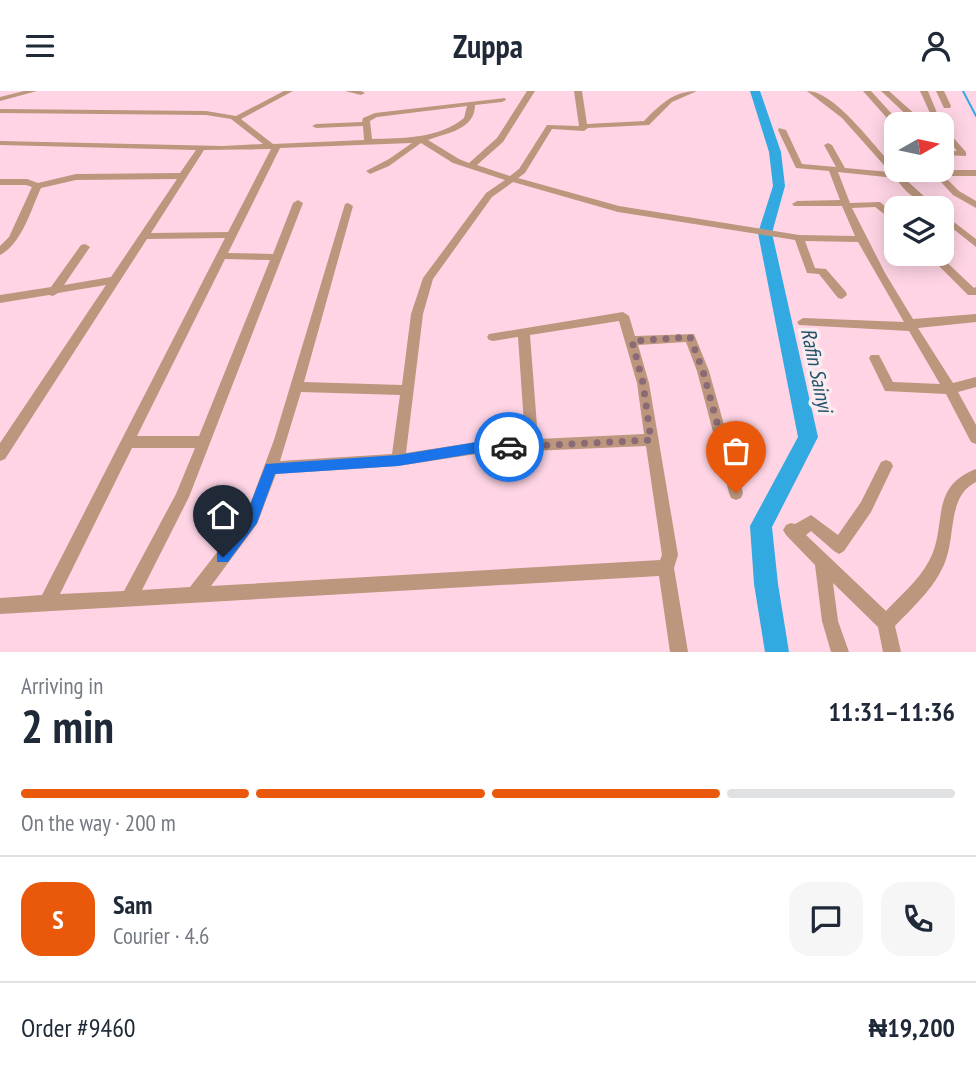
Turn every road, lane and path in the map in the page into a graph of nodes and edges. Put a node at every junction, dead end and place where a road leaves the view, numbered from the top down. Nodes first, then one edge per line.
1 (33, 91) edge
2 (289, 91) edge
3 (348, 91) edge
4 (531, 91) edge
5 (578, 91) edge
6 (692, 91) edge
7 (811, 91) edge
8 (867, 91) edge
9 (885, 91) edge
10 (924, 91) edge
11 (940, 91) edge
12 (360, 93) dead end
13 (0, 99) edge
14 (502, 100) dead end
15 (471, 105) junction
16 (947, 106) dead end
17 (0, 111) edge
18 (886, 112) edge
19 (910, 112) edge
20 (934, 112) edge
21 (235, 119) junction
22 (365, 124) junction
23 (316, 126) dead end
24 (583, 126) junction
25 (782, 130) dead end
26 (368, 141) junction
27 (420, 141) junction
28 (0, 143) edge
29 (954, 143) edge
30 (828, 145) dead end
31 (202, 147) junction
32 (274, 147) junction
33 (954, 154) edge
34 (884, 159) edge
35 (471, 166) junction
36 (370, 171) dead end
37 (837, 171) junction
38 (976, 173) edge
39 (954, 174) edge
40 (183, 176) junction
41 (884, 176) edge
42 (512, 180) junction
43 (0, 182) edge
44 (905, 182) edge
45 (948, 182) edge
46 (37, 186) junction
47 (917, 196) edge
48 (298, 203) dead end
49 (797, 204) dead end
50 (845, 204) junction
51 (976, 205) edge
52 (348, 206) dead end
53 (884, 210) edge
54 (954, 226) edge
55 (232, 235) junction
56 (144, 236) junction
57 (796, 237) junction
58 (864, 239) junction
59 (976, 244) edge
60 (85, 247) dead end
61 (0, 252) edge
62 (221, 256) junction
63 (277, 257) junction
64 (945, 266) edge
65 (115, 280) junction
66 (976, 291) edge
67 (53, 292) junction
68 (842, 295) dead end
69 (0, 299) edge
70 (976, 318) edge
71 (803, 322) dead end
72 (912, 325) junction
73 (524, 333) junction
74 (493, 337) dead end
75 (632, 341) junction
76 (875, 358) dead end
77 (976, 382) edge
78 (296, 387) junction
79 (407, 390) junction
80 (950, 390) junction
81 (976, 438) edge
82 (651, 440) junction
83 (127, 442) junction
84 (203, 442) junction
85 (532, 446) junction
86 (0, 455) edge
87 (398, 460) junction
88 (886, 466) dead end
89 (270, 468) junction
90 (976, 475) edge
91 (736, 493) dead end
92 (823, 563) junction
93 (666, 568) junction
94 (193, 596) junction
95 (128, 600) junction
96 (46, 604) junction
97 (0, 605) edge
98 (886, 623) junction
99 (679, 652) edge
100 (840, 652) edge
101 (892, 652) edge

1 - 13 street
2 - 21 street
3 - 12 street
4 - 35 street
5 - 24 street
6 - 24 street
7 - 34 street
8 - 18 street
9 - 19 street
10 - 20 street
11 - 16 street
14 - 15 street
15 - 22 street
15 - 27 street
17 - 21 street
21 - 32 street
22 - 23 street
22 - 26 street
24 - 42 street
25 - 37 street
26 - 27 street
26 - 32 street
27 - 35 street
27 - 36 street
28 - 31 street
29 - 33 street
30 - 37 street
31 - 32 street
31 - 40 street
32 - 55 street
35 - 42 street
37 - 41 street
37 - 50 street
38 - 39 street
40 - 46 street
40 - 56 street
42 - 57 street
42 - 79 street
43 - 46 street
44 - 47 street
45 - 51 street
46 - 61 street
48 - 63 street
49 - 50 street
50 - 53 street
50 - 58 street
52 - 78 street
54 - 59 street
55 - 56 street
55 - 62 street
56 - 65 street
57 - 58 street
57 - 68 street
58 - 72 street
60 - 67 street
62 - 63 street
62 - 83 street
63 - 84 street
64 - 66 street
65 - 67 street
65 - 86 street
67 - 69 street
70 - 72 street
71 - 72 street
72 - 80 street
73 - 74 street
73 - 75 street
73 - 85 street
75 - 82 street
75 - 91 street
76 - 80 street
77 - 80 street
78 - 79 street
78 - 89 street
79 - 87 street
80 - 81 street
82 - 85 street
82 - 93 street
83 - 84 street
83 - 96 street
84 - 95 street
85 - 87 street
87 - 89 street
88 - 92 street
89 - 94 street
90 - 98 street
92 - 98 street
92 - 100 street
93 - 94 street
93 - 99 street
94 - 95 street
95 - 96 street
96 - 97 street
98 - 101 street

